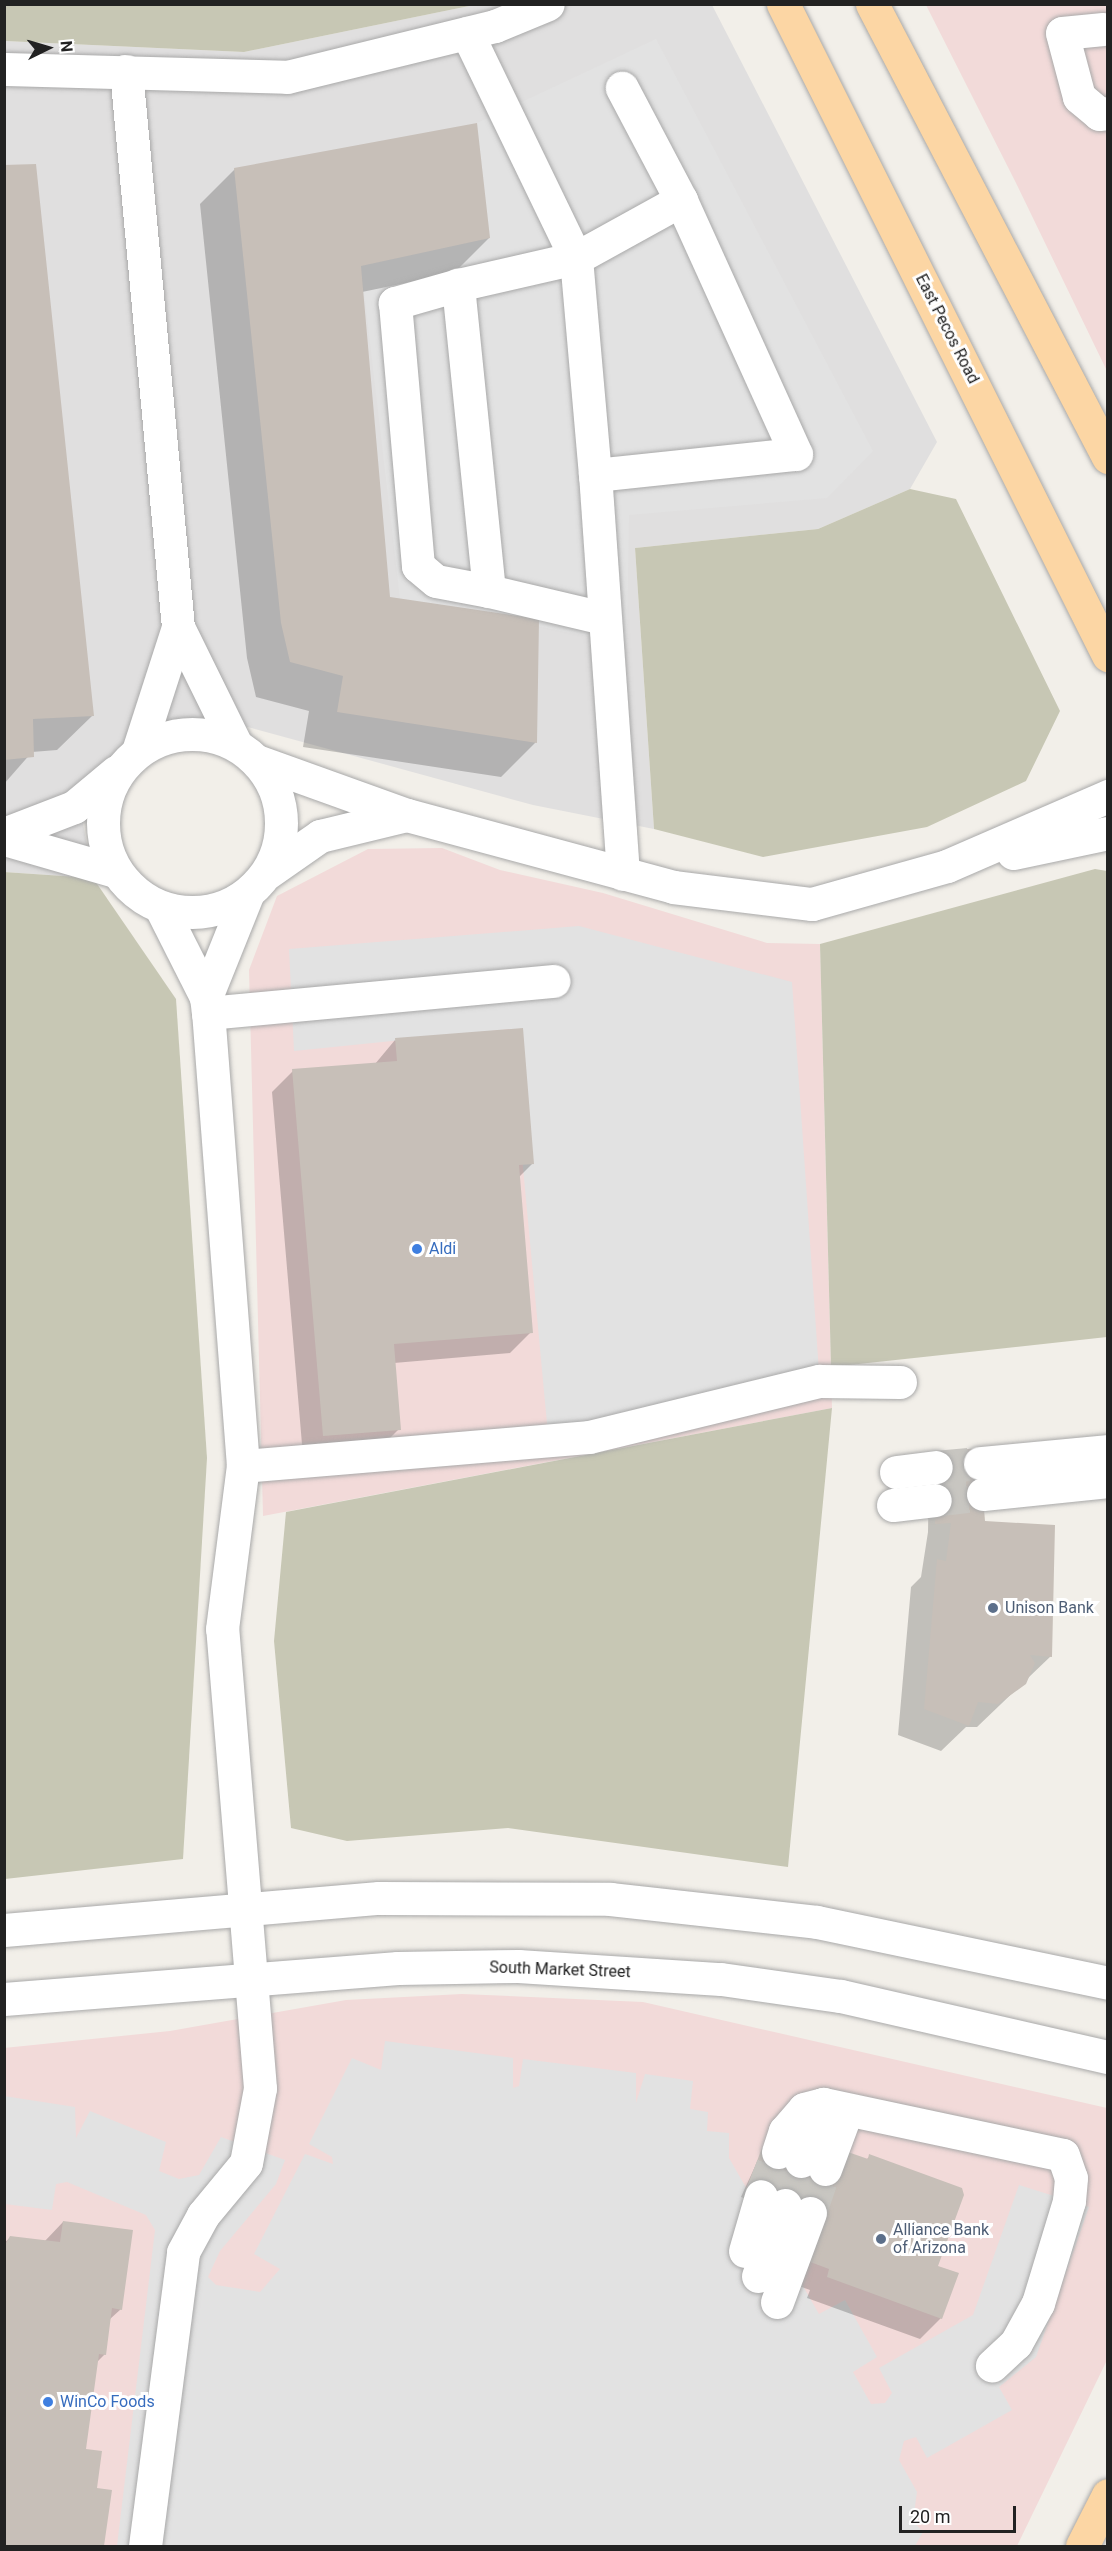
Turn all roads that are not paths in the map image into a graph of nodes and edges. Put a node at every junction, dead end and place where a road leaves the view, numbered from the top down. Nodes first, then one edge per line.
1 (548, 4) edge
2 (783, 4) edge
3 (872, 4) edge
4 (1103, 29) dead end
5 (467, 33) junction
6 (4, 69) edge
7 (126, 71) junction
8 (622, 88) dead end
9 (1107, 113) edge
10 (681, 200) junction
11 (576, 258) junction
12 (458, 285) junction
13 (1107, 457) edge
14 (595, 475) junction
15 (489, 591) junction
16 (603, 618) junction
17 (178, 627) junction
18 (1107, 655) edge
19 (247, 753) junction
20 (129, 760) junction
21 (1107, 796) edge
22 (407, 815) junction
23 (1107, 833) edge
24 (4, 834) edge
25 (4, 840) edge
26 (947, 866) junction
27 (115, 871) junction
28 (623, 874) junction
29 (257, 884) junction
30 (161, 908) junction
31 (554, 981) dead end
32 (207, 1005) junction
33 (900, 1382) dead end
34 (1107, 1450) edge
35 (243, 1466) junction
36 (936, 1467) tunnel mouth
37 (896, 1472) dead end
38 (1107, 1481) edge
39 (935, 1500) tunnel mouth
40 (893, 1504) dead end
41 (244, 1909) junction
42 (4, 1930) edge
43 (250, 1978) junction
44 (1107, 1983) edge
45 (4, 1999) edge
46 (1107, 2057) edge
47 (835, 2107) junction
48 (752, 2263) dead end
49 (777, 2302) dead end
50 (992, 2365) dead end
51 (1107, 2495) edge
52 (145, 2547) edge
53 (1082, 2547) edge

1 - 5 street
2 - 18 main road, East Pecos Road
3 - 13 main road
4 - 9 street
5 - 7 street
5 - 11 street
6 - 7 street
7 - 17 street
8 - 10 street
10 - 11 street
10 - 14 street
11 - 12 street
11 - 14 street
12 - 15 street
12 - 15 street
14 - 16 street
15 - 16 street
16 - 28 street
17 - 19 street
17 - 20 street
19 - 20 street
19 - 22 street
19 - 29 street
20 - 24 street
20 - 27 street
21 - 26 street
22 - 28 street
22 - 29 street
23 - 26 street
25 - 27 street
26 - 28 street
27 - 30 street
29 - 30 street
29 - 32 street
30 - 32 street
31 - 32 street
32 - 35 street
33 - 35 street
34 - 38 street
35 - 41 street
36 - 37 street
39 - 40 street
41 - 42 street
41 - 43 street
41 - 44 street
43 - 45 street, South Market Street
43 - 46 street, South Market Street
43 - 52 street
47 - 47 street
47 - 50 street
48 - 49 street
51 - 53 main road

